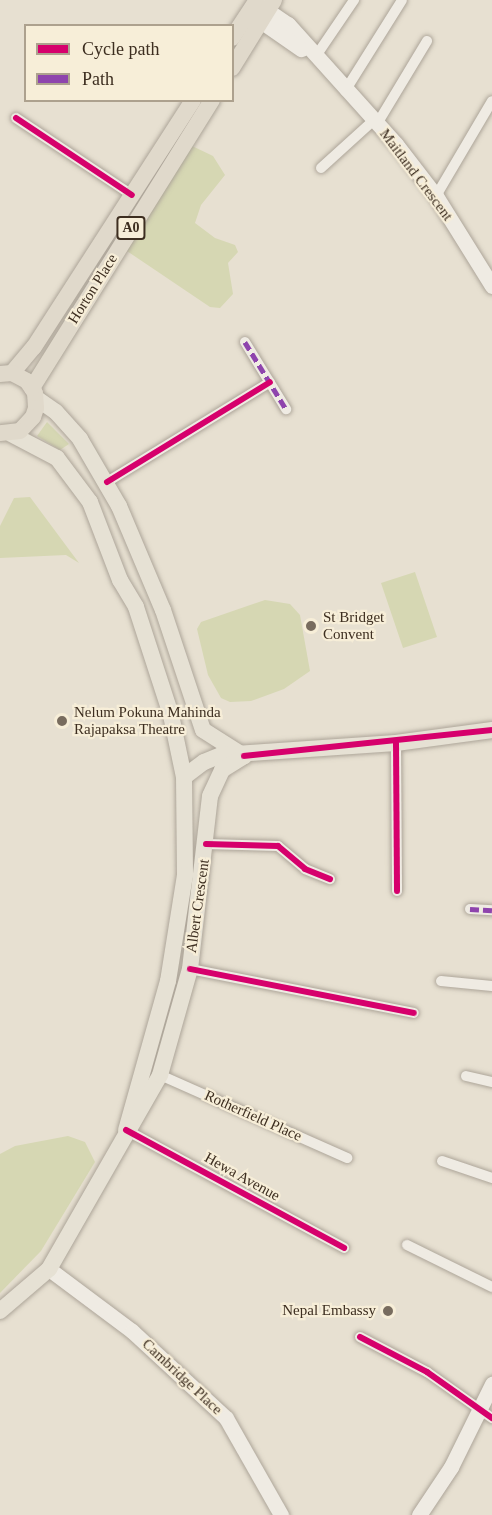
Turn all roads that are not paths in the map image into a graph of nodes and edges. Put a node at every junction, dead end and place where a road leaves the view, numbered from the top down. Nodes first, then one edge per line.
1 (354, 0) edge
2 (402, 0) edge
3 (261, 8) edge
4 (234, 36) edge
5 (427, 41) dead end
6 (316, 56) junction
7 (234, 64) edge
8 (330, 72) junction
9 (345, 91) junction
10 (492, 101) edge
11 (192, 102) edge
12 (211, 102) edge
13 (16, 118) dead end
14 (375, 122) junction
15 (321, 168) dead end
16 (132, 195) junction
17 (436, 196) junction
18 (492, 286) edge
19 (244, 342) dead end
20 (4, 371) edge
21 (270, 382) junction
22 (34, 393) junction
23 (286, 409) dead end
24 (4, 435) edge
25 (107, 482) junction
26 (203, 730) junction
27 (492, 730) edge
28 (176, 736) junction
29 (396, 743) junction
30 (244, 756) junction
31 (184, 777) junction
32 (206, 844) junction
33 (330, 879) dead end
34 (397, 891) dead end
35 (470, 909) dead end
36 (492, 910) edge
37 (178, 920) junction
38 (193, 942) junction
39 (190, 969) junction
40 (441, 981) dead end
41 (492, 986) edge
42 (414, 1013) dead end
43 (160, 1075) junction
44 (466, 1076) dead end
45 (492, 1082) edge
46 (126, 1130) junction
47 (347, 1158) dead end
48 (442, 1161) dead end
49 (492, 1178) edge
50 (407, 1245) dead end
51 (344, 1248) dead end
52 (49, 1269) junction
53 (492, 1287) edge
54 (0, 1311) edge
55 (360, 1337) dead end
56 (492, 1384) edge
57 (478, 1410) junction
58 (492, 1418) edge
59 (281, 1515) edge
60 (419, 1515) edge

1 - 6 street
2 - 9 street
3 - 4 highway
3 - 6 main road, Maitland Crescent
3 - 7 highway
3 - 8 main road, Maitland Crescent
5 - 14 street
6 - 8 main road, Maitland Crescent
8 - 9 main road, Maitland Crescent
9 - 14 main road, Maitland Crescent
10 - 17 street
11 - 16 highway, Horton Place / A0
12 - 22 highway, Horton Place / A0
13 - 16 street
14 - 15 street
14 - 17 main road, Maitland Crescent
16 - 20 highway, Horton Place / A0
17 - 18 main road, Maitland Crescent
19 - 21 street
20 - 22 highway, A0
21 - 23 street
21 - 25 street
22 - 24 highway, A0
22 - 25 main road
24 - 28 main road, Albert Crescent
25 - 26 main road
26 - 28 main road
26 - 30 main road
27 - 29 main road
28 - 31 main road, Albert Crescent
29 - 30 main road
29 - 34 street
30 - 31 main road
30 - 32 main road, Albert Crescent
31 - 37 main road, Albert Crescent
32 - 33 street
32 - 38 main road, Albert Crescent
35 - 36 street
37 - 38 main road
37 - 46 main road, Albert Crescent
38 - 39 main road, Albert Crescent
39 - 42 street
39 - 43 main road, Albert Crescent
40 - 41 street
43 - 46 main road, Albert Crescent
43 - 47 street, Rotherfield Place
44 - 45 street
46 - 51 street, Hewa Avenue
46 - 52 main road, Albert Crescent
48 - 49 street
50 - 53 street
52 - 54 main road, Albert Crescent
52 - 59 main road, Cambridge Place
55 - 57 street
56 - 57 main road
57 - 58 street
57 - 60 main road

